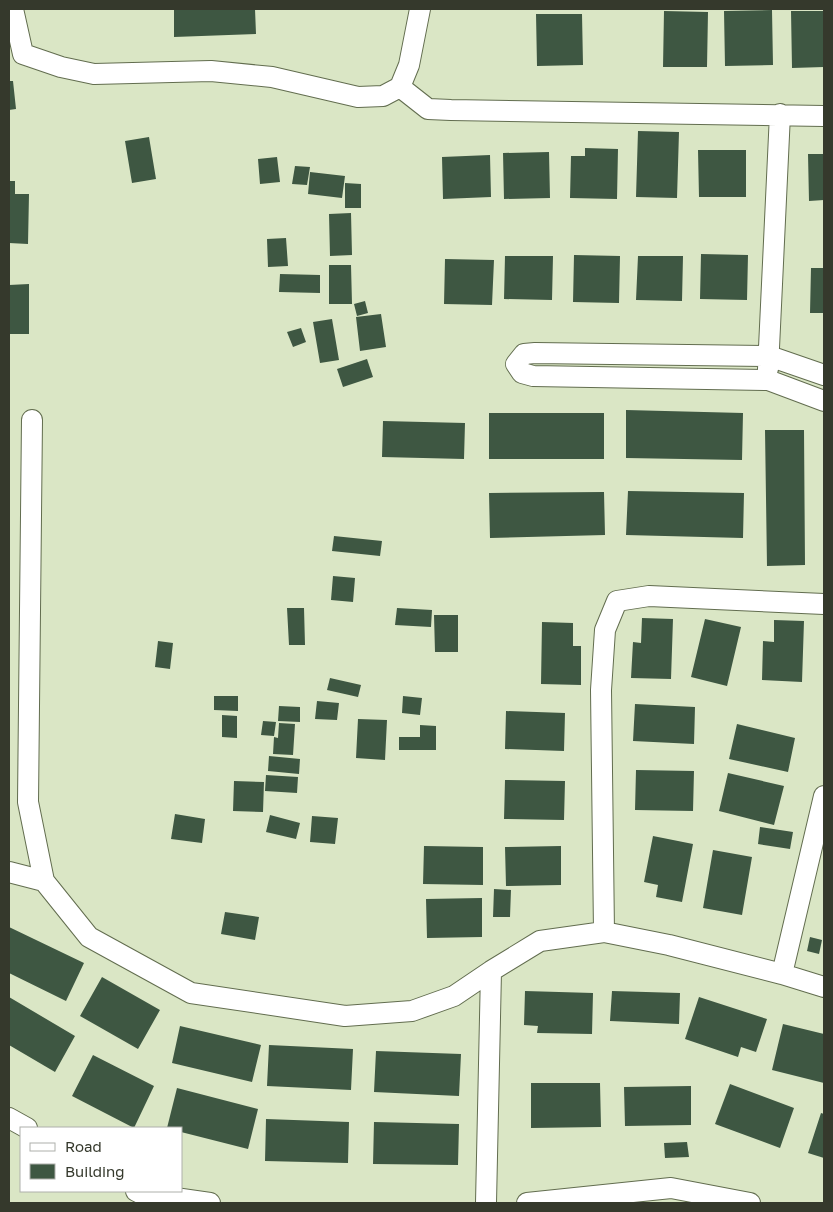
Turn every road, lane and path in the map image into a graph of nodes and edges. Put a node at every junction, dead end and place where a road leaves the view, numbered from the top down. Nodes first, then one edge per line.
1 (13, 9) edge
2 (420, 9) edge
3 (400, 87) junction
4 (780, 114) junction
5 (824, 116) edge
6 (770, 356) junction
7 (824, 375) edge
8 (768, 380) junction
9 (824, 401) edge
10 (32, 420) dead end
11 (824, 604) edge
12 (824, 796) edge
13 (9, 872) edge
14 (44, 881) junction
15 (604, 932) junction
16 (491, 971) junction
17 (782, 974) junction
18 (824, 987) edge
19 (9, 1118) edge
20 (25, 1127) edge
21 (138, 1192) edge
22 (210, 1203) edge
23 (486, 1203) edge
24 (527, 1203) edge
25 (750, 1203) edge

1 - 3 street
2 - 3 street
3 - 4 street
4 - 5 street
4 - 6 street
6 - 7 street
6 - 8 street
6 - 8 street
8 - 9 street
10 - 14 street
11 - 15 street
12 - 17 street
13 - 14 street
14 - 16 street
15 - 16 street
15 - 17 street
16 - 23 street
17 - 18 street
19 - 20 street
21 - 22 street
24 - 25 street

